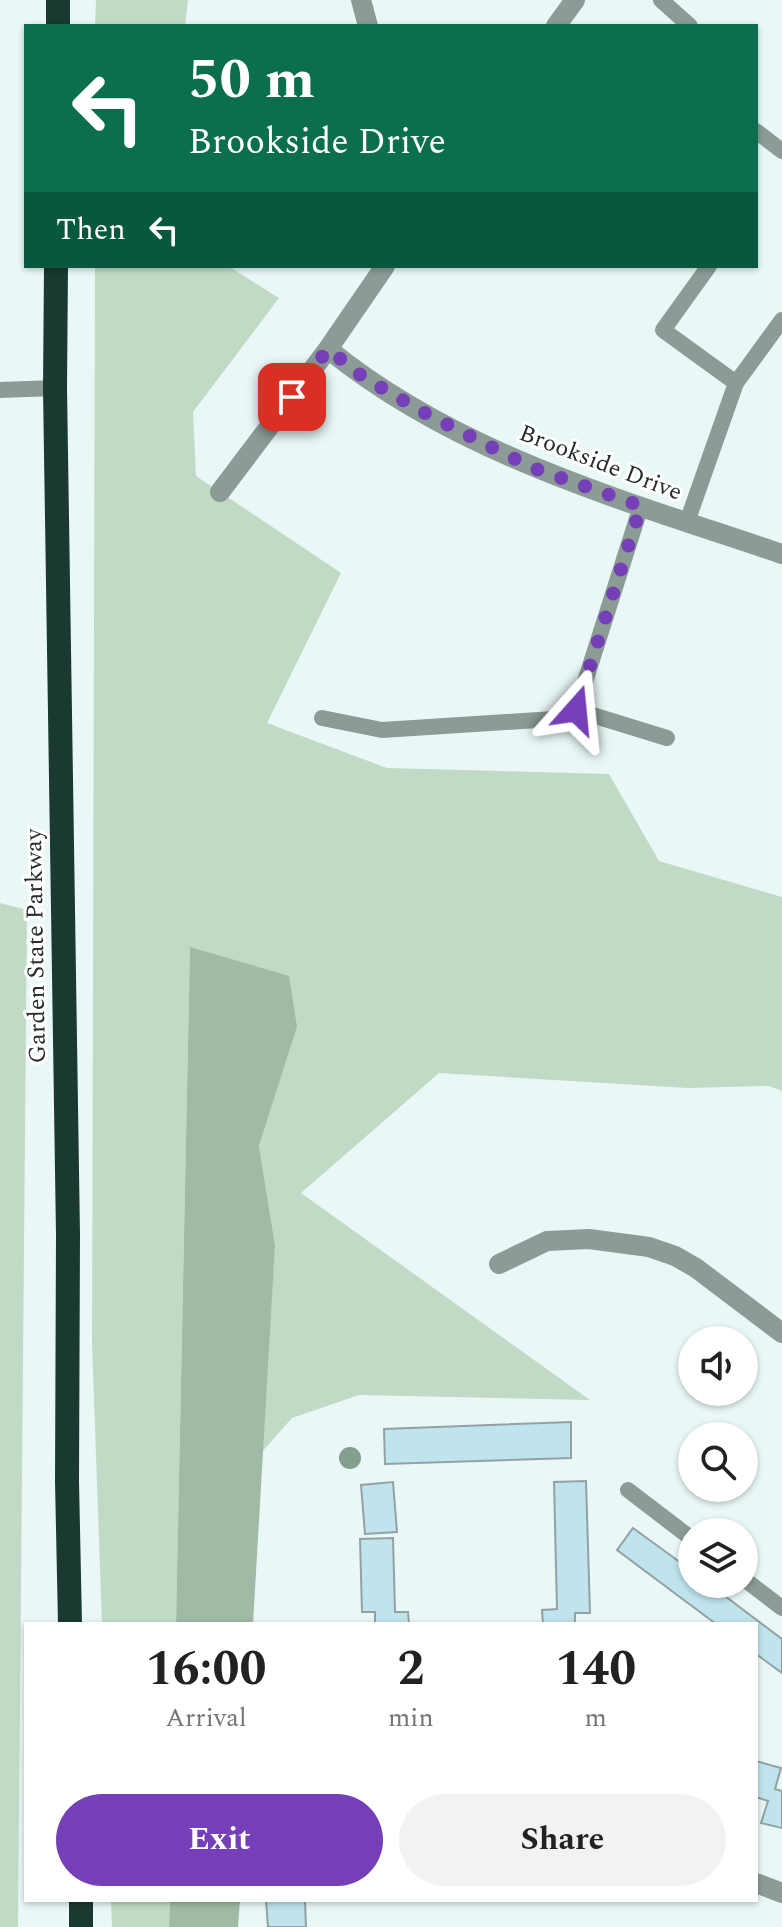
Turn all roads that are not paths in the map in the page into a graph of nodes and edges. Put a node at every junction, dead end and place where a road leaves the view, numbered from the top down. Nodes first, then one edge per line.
1 (58, 0) edge
2 (361, 0) edge
3 (575, 0) edge
4 (661, 0) edge
5 (58, 24) edge
6 (367, 24) edge
7 (557, 24) edge
8 (688, 24) edge
9 (758, 133) edge
10 (782, 151) edge
11 (56, 268) edge
12 (384, 268) edge
13 (708, 268) edge
14 (782, 320) edge
15 (328, 349) junction
16 (736, 383) junction
17 (55, 388) junction
18 (0, 390) edge
19 (220, 492) dead end
20 (641, 506) junction
21 (687, 522) junction
22 (782, 554) edge
23 (576, 710) junction
24 (322, 718) dead end
25 (667, 738) dead end
26 (499, 1264) dead end
27 (782, 1333) edge
28 (628, 1490) dead end
29 (678, 1528) edge
30 (758, 1590) edge
31 (782, 1608) edge
32 (70, 1622) edge
33 (758, 1884) edge
34 (782, 1893) edge
35 (81, 1902) edge
36 (81, 1927) edge

1 - 5 highway
2 - 6 street
3 - 7 street
4 - 8 lane
9 - 10 lane
11 - 17 highway, Garden State Parkway
12 - 15 street
13 - 16 lane
14 - 16 lane
15 - 19 street
15 - 20 street, Brookside Drive
16 - 21 lane
17 - 18 lane
17 - 32 highway, Garden State Parkway
20 - 21 street, Brookside Drive
20 - 23 lane
21 - 22 street, Brookside Drive
23 - 24 lane
23 - 25 lane
26 - 27 street
28 - 29 lane
30 - 31 lane
33 - 34 street
35 - 36 highway

